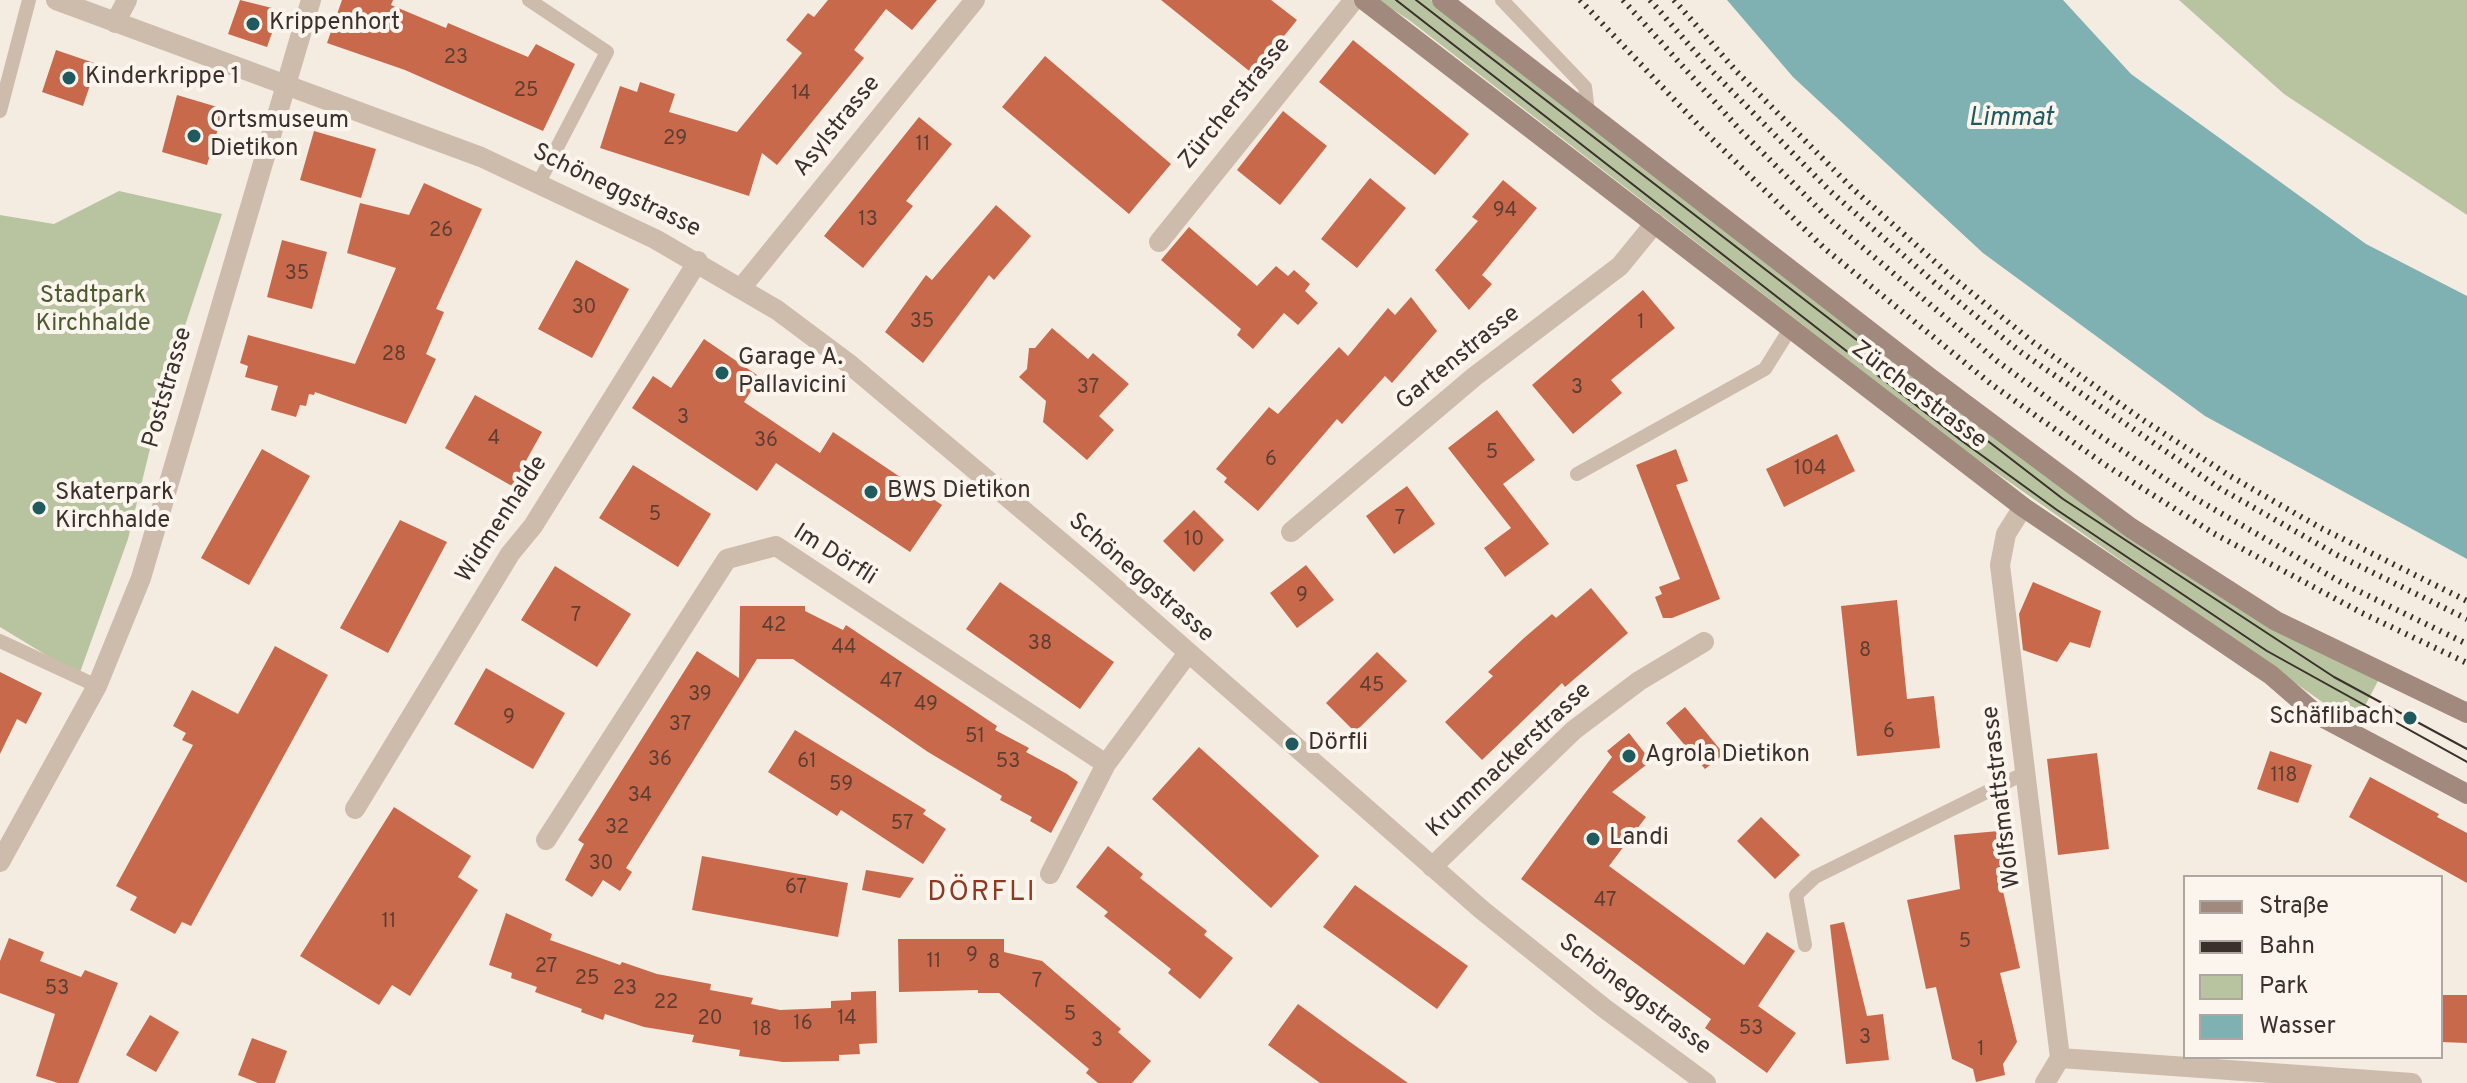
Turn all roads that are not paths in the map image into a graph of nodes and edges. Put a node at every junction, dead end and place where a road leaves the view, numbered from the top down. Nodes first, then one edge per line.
1 (29, 0) edge
2 (56, 0) edge
3 (127, 0) edge
4 (311, 0) edge
5 (529, 0) edge
6 (975, 0) edge
7 (1354, 0) edge
8 (1364, 0) edge
9 (1442, 0) edge
10 (1502, 0) edge
11 (115, 23) junction
12 (284, 85) junction
13 (0, 111) edge
14 (1588, 112) junction
15 (539, 182) junction
16 (1655, 223) junction
17 (1159, 242) dead end
18 (698, 261) junction
19 (742, 287) junction
20 (1790, 329) junction
21 (1577, 474) dead end
22 (2023, 507) junction
23 (1291, 532) dead end
24 (0, 641) edge
25 (1704, 642) dead end
26 (1188, 653) junction
27 (97, 686) junction
28 (2467, 713) edge
29 (1106, 764) junction
30 (2027, 772) junction
31 (2467, 794) edge
32 (355, 809) dead end
33 (546, 840) dead end
34 (0, 862) edge
35 (1432, 867) junction
36 (1050, 874) dead end
37 (1805, 945) dead end
38 (2060, 1058) junction
39 (1706, 1083) edge
40 (2045, 1083) edge
41 (2412, 1083) edge

1 - 13 lane
2 - 11 street, Schöneggstrasse
3 - 11 street
4 - 12 street, Poststrasse
5 - 15 lane
6 - 19 street, Asylstrasse
7 - 17 street, Zürcherstrasse
8 - 16 main road, Zürcherstrasse
9 - 14 main road, Zürcherstrasse
10 - 14 lane
11 - 12 street, Schöneggstrasse
12 - 15 street, Schöneggstrasse
12 - 27 street, Poststrasse
14 - 28 main road, Zürcherstrasse
15 - 18 street, Schöneggstrasse
16 - 20 main road, Zürcherstrasse
16 - 23 street, Gartenstrasse
18 - 19 street, Schöneggstrasse
18 - 32 street, Widmenhalde
19 - 26 street, Schöneggstrasse
20 - 21 lane
20 - 22 main road, Zürcherstrasse
22 - 30 street, Wolfsmattstrasse
22 - 31 main road, Zürcherstrasse
24 - 27 lane
25 - 35 street, Krummackerstrasse
26 - 29 street
26 - 35 street, Schöneggstrasse
27 - 34 street, Poststrasse
29 - 33 street, Im Dörfli
29 - 36 street
30 - 37 lane
30 - 38 street, Wolfsmattstrasse
35 - 39 street, Schöneggstrasse
38 - 40 street
38 - 41 street

